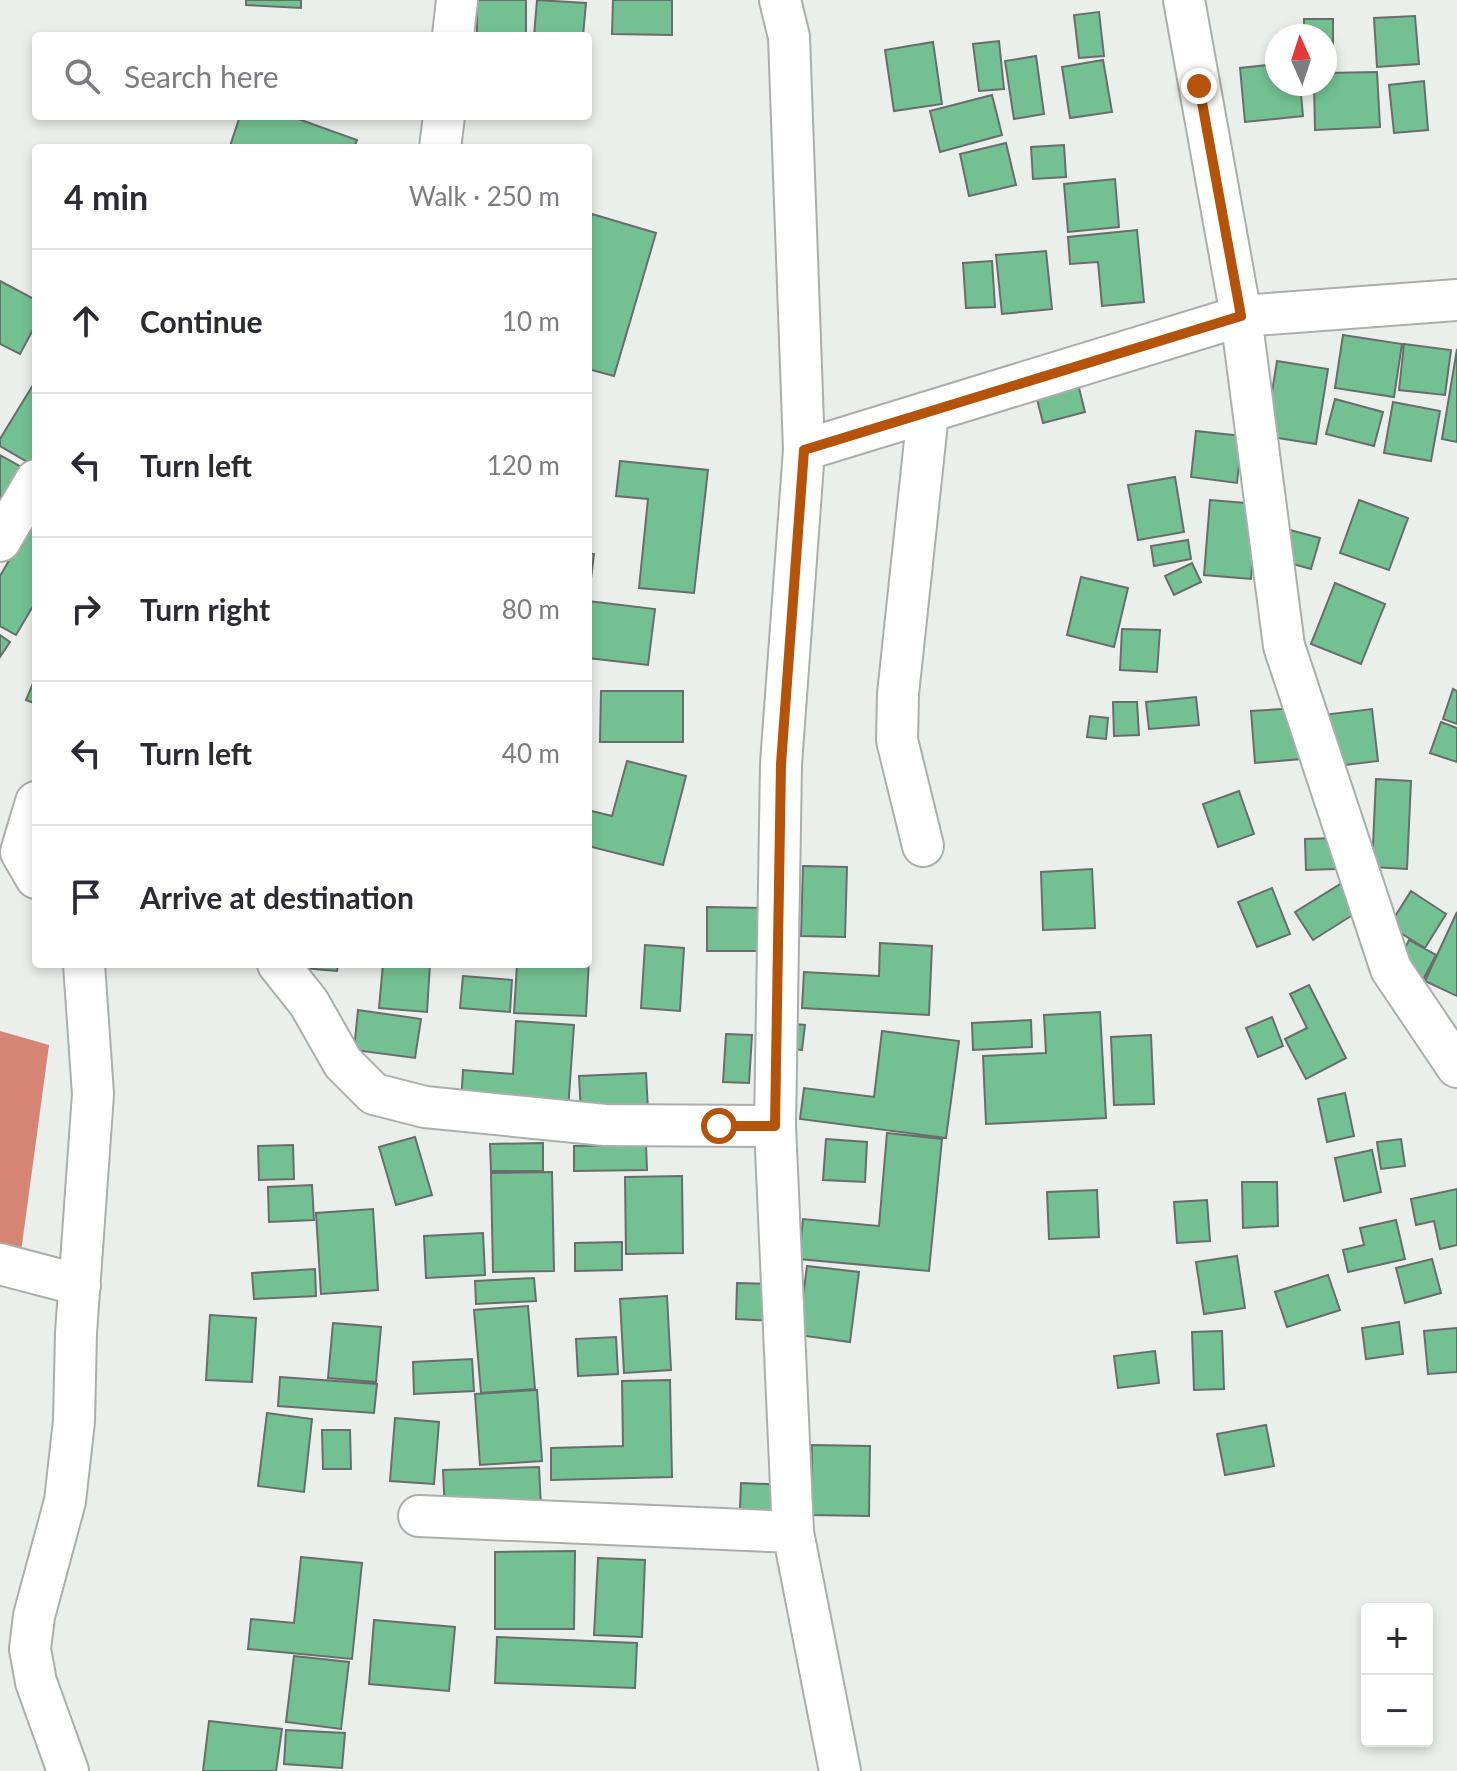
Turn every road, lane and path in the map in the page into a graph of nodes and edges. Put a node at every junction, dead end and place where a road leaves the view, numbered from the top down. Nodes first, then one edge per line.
1 (457, 0) edge
2 (780, 0) edge
3 (1184, 0) edge
4 (453, 32) edge
5 (444, 120) edge
6 (440, 144) edge
7 (1457, 300) edge
8 (1241, 316) junction
9 (928, 413) junction
10 (804, 450) junction
11 (32, 487) edge
12 (0, 541) edge
13 (32, 820) edge
14 (923, 846) dead end
15 (23, 860) edge
16 (84, 968) edge
17 (281, 968) edge
18 (1457, 1067) edge
19 (775, 1126) junction
20 (0, 1264) edge
21 (80, 1285) junction
22 (419, 1516) dead end
23 (793, 1532) junction
24 (68, 1771) edge
25 (840, 1771) edge

1 - 4 street
2 - 10 street
3 - 8 street
5 - 6 street
7 - 8 street
8 - 9 street
8 - 18 street
9 - 10 street
9 - 14 street
10 - 19 street
11 - 12 street
13 - 15 street
16 - 21 street
17 - 19 street
19 - 23 street
20 - 21 street
21 - 24 street
22 - 23 street
23 - 25 street

